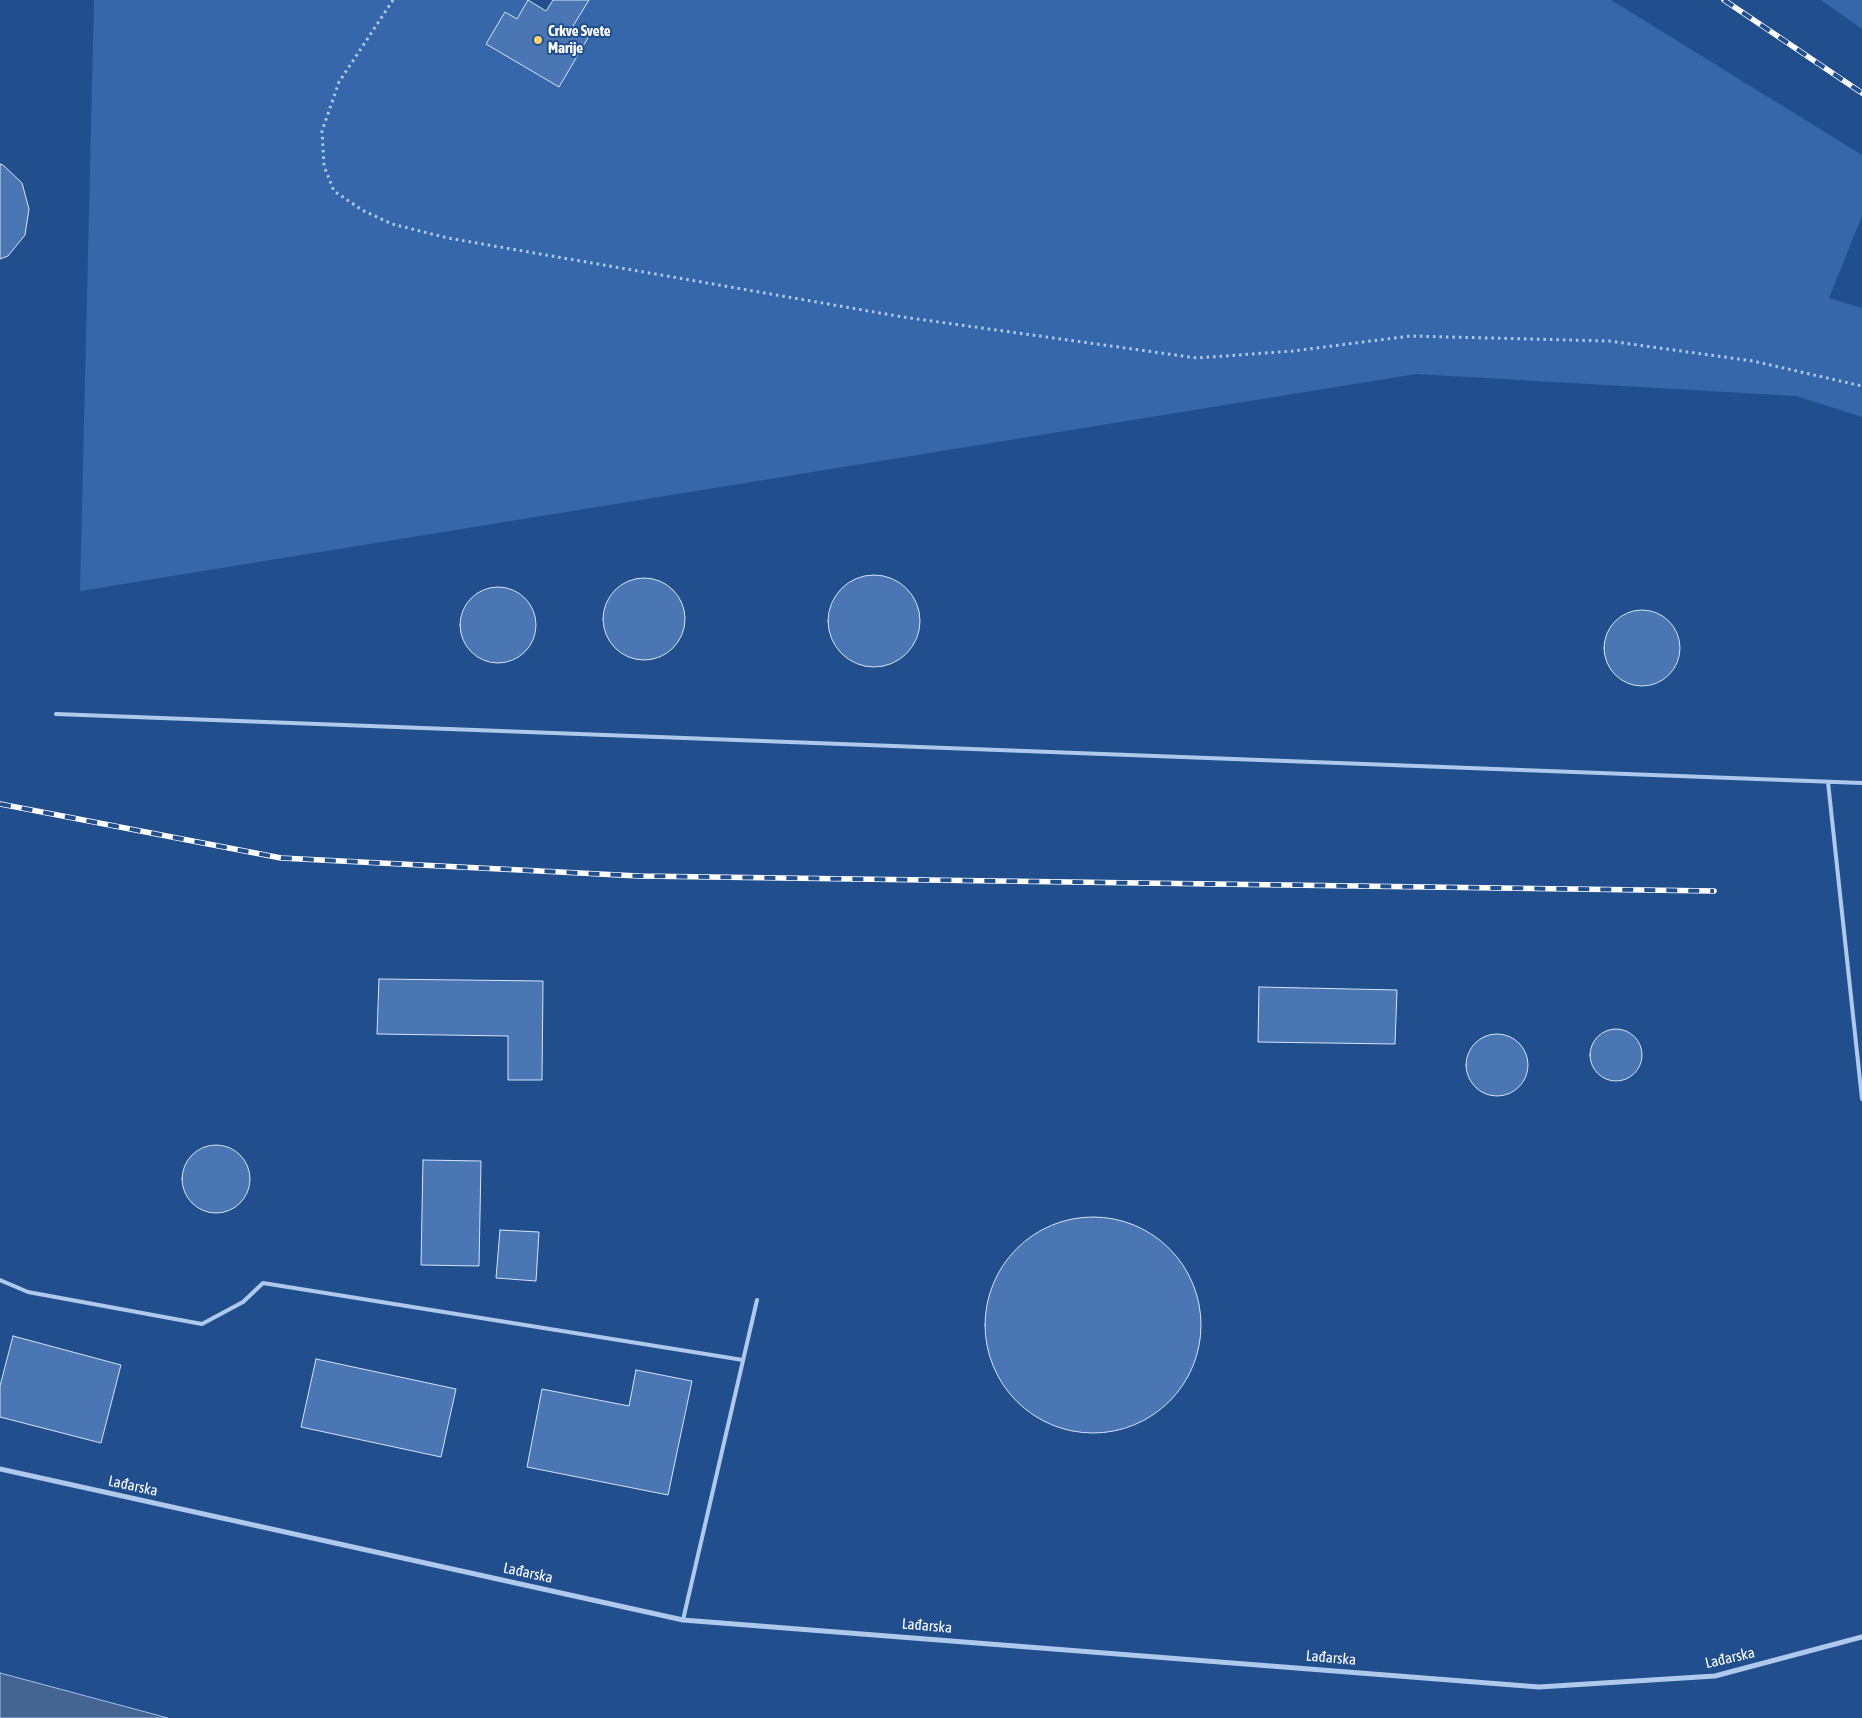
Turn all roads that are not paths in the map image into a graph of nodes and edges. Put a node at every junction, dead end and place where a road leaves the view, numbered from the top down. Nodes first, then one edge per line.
1 (56, 714) dead end
2 (1828, 782) junction
3 (1862, 783) edge
4 (1862, 1099) edge
5 (0, 1280) edge
6 (757, 1300) dead end
7 (743, 1360) junction
8 (0, 1469) edge
9 (683, 1620) junction
10 (1862, 1637) edge

1 - 2 lane
2 - 3 lane
2 - 4 lane
5 - 7 lane
6 - 7 lane
7 - 9 lane
8 - 9 street, Lađarska
9 - 10 street, Lađarska

